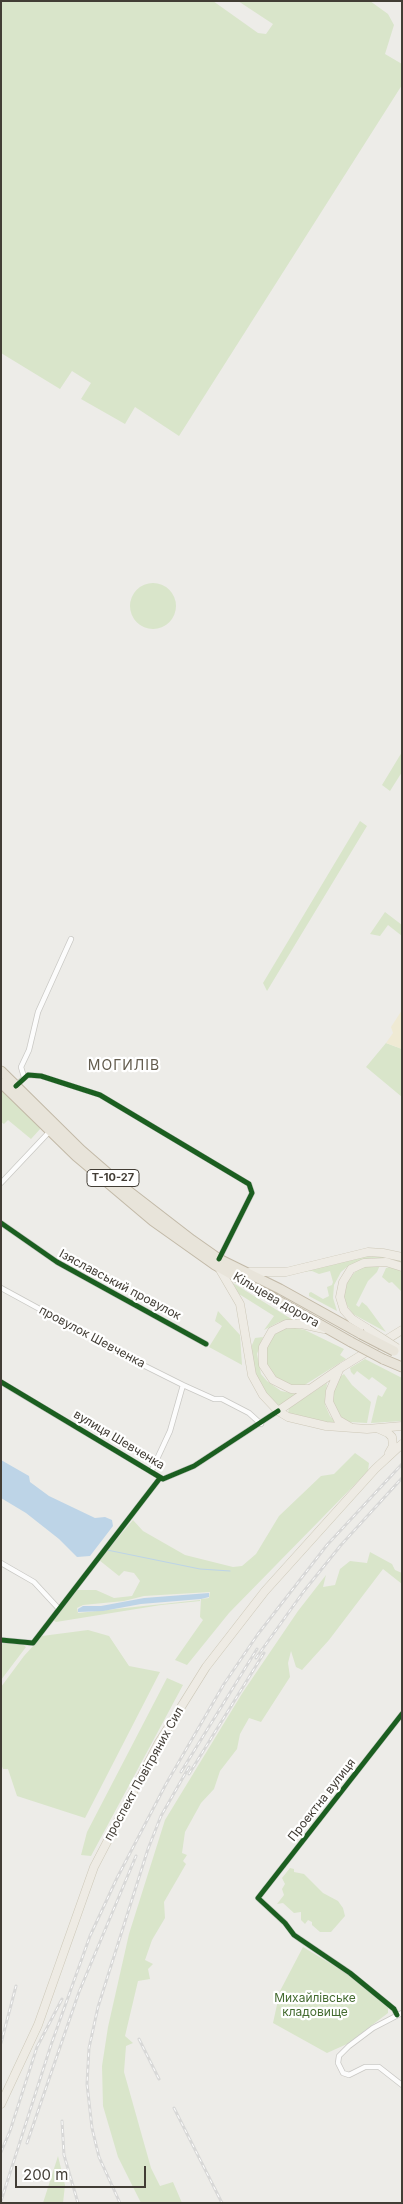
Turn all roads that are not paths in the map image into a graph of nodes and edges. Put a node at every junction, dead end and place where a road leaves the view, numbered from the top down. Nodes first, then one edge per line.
1 (71, 939) dead end
2 (1, 1071) edge
3 (24, 1076) junction
4 (1, 1082) edge
5 (16, 1086) junction
6 (50, 1131) junction
7 (1, 1183) edge
8 (1, 1223) edge
9 (402, 1258) edge
10 (218, 1263) junction
11 (402, 1268) edge
12 (238, 1270) junction
13 (1, 1288) edge
14 (328, 1330) junction
15 (402, 1330) edge
16 (365, 1332) junction
17 (206, 1344) dead end
18 (399, 1352) edge
19 (342, 1367) junction
20 (402, 1367) edge
21 (1, 1382) edge
22 (183, 1385) junction
23 (308, 1389) junction
24 (278, 1411) junction
25 (261, 1424) junction
26 (402, 1426) edge
27 (354, 1429) junction
28 (378, 1429) junction
29 (402, 1444) edge
30 (375, 1470) junction
31 (151, 1472) junction
32 (160, 1478) junction
33 (1, 1563) edge
34 (59, 1609) junction
35 (1, 1640) edge
36 (402, 1714) edge
37 (399, 2014) edge
38 (402, 2085) edge
39 (1, 2104) edge

1 - 3 street
2 - 5 highway, Кільцева дорога / Т-10-27
3 - 5 street
3 - 10 street
4 - 6 highway, Кільцева дорога / Т-10-27
5 - 10 highway, Кільцева дорога / Т-10-27
6 - 7 street
6 - 10 highway, Кільцева дорога / Т-10-27
8 - 17 street, Ізяславський провулок
9 - 12 main road
10 - 12 highway, Кільцева дорога / Т-10-27
10 - 14 highway, Кільцева дорога / Т-10-27
10 - 24 main road
11 - 16 main road
12 - 16 highway, Кільцева дорога / Т-10-27
13 - 22 street, провулок Шевченка
14 - 20 highway, Кільцева дорога / Т-10-27, bridge
14 - 23 main road
15 - 19 main road, вулиця Шевченка
16 - 18 highway, Кільцева дорога / Т-10-27, bridge
19 - 23 main road, вулиця Шевченка
19 - 27 main road
21 - 31 street, вулиця Шевченка
22 - 25 street, провулок Шевченка
22 - 31 street
23 - 24 main road, вулиця Шевченка
24 - 25 street, вулиця Шевченка
24 - 27 main road
25 - 32 street, вулиця Шевченка
26 - 28 main road
27 - 28 main road
28 - 30 main road
29 - 30 main road, проспект Повітряних Сил
30 - 39 main road, проспект Повітряних Сил
31 - 32 street, вулиця Шевченка
32 - 34 street
33 - 34 street
34 - 35 street
36 - 37 street, Проектна вулиця
37 - 38 street

